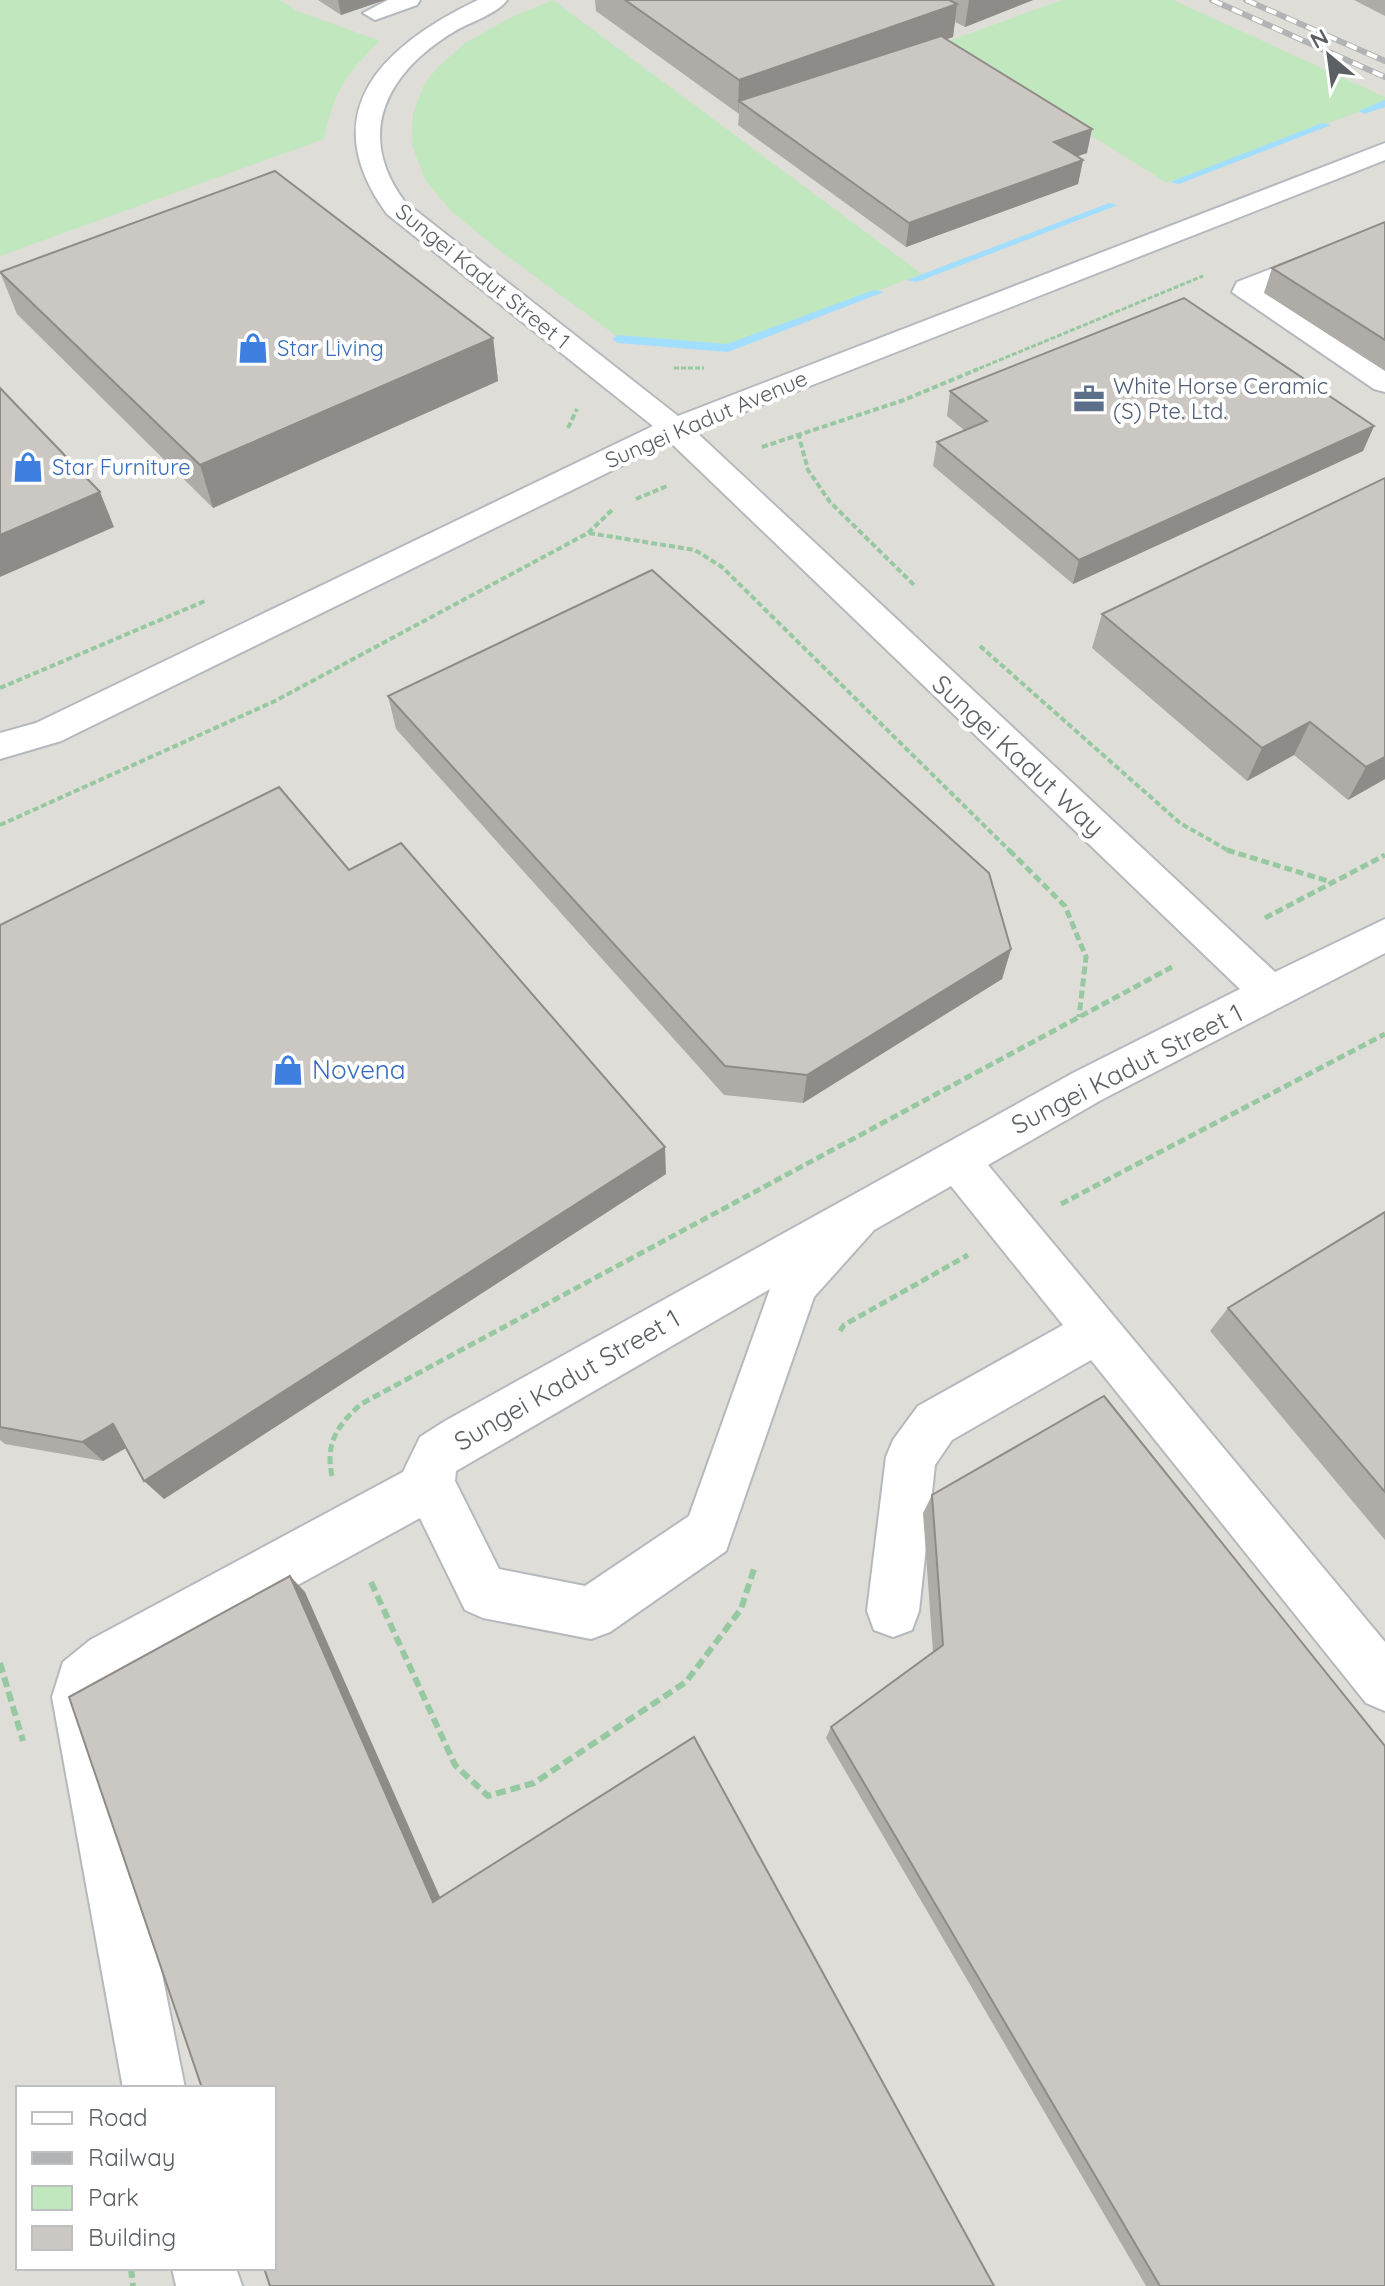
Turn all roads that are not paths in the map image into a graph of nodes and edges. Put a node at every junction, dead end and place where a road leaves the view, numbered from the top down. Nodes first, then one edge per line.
1 (409, 0) edge
2 (496, 0) edge
3 (375, 13) dead end
4 (1382, 155) edge
5 (1385, 233) edge
6 (1385, 383) edge
7 (674, 428) junction
8 (48, 732) junction
9 (0, 746) edge
10 (0, 768) edge
11 (1385, 935) edge
12 (1272, 994) junction
13 (956, 1159) junction
14 (857, 1217) junction
15 (1097, 1331) junction
16 (430, 1485) junction
17 (893, 1611) dead end
18 (1385, 1684) edge
19 (154, 2086) edge

1 - 3 street
2 - 7 street, Sungei Kadut Street 1
4 - 7 street, Sungei Kadut Avenue
5 - 6 street
7 - 8 street, Sungei Kadut Avenue
7 - 12 street, Sungei Kadut Way
8 - 9 street, Sungei Kadut Avenue
8 - 10 street, Sungei Kadut Avenue
11 - 12 street
12 - 13 street, Sungei Kadut Street 1
13 - 14 street, Sungei Kadut Street 1
13 - 15 street
14 - 16 street, Sungei Kadut Street 1
14 - 16 street, Sungei Kadut Street 1
15 - 17 street
15 - 18 street
16 - 19 street

